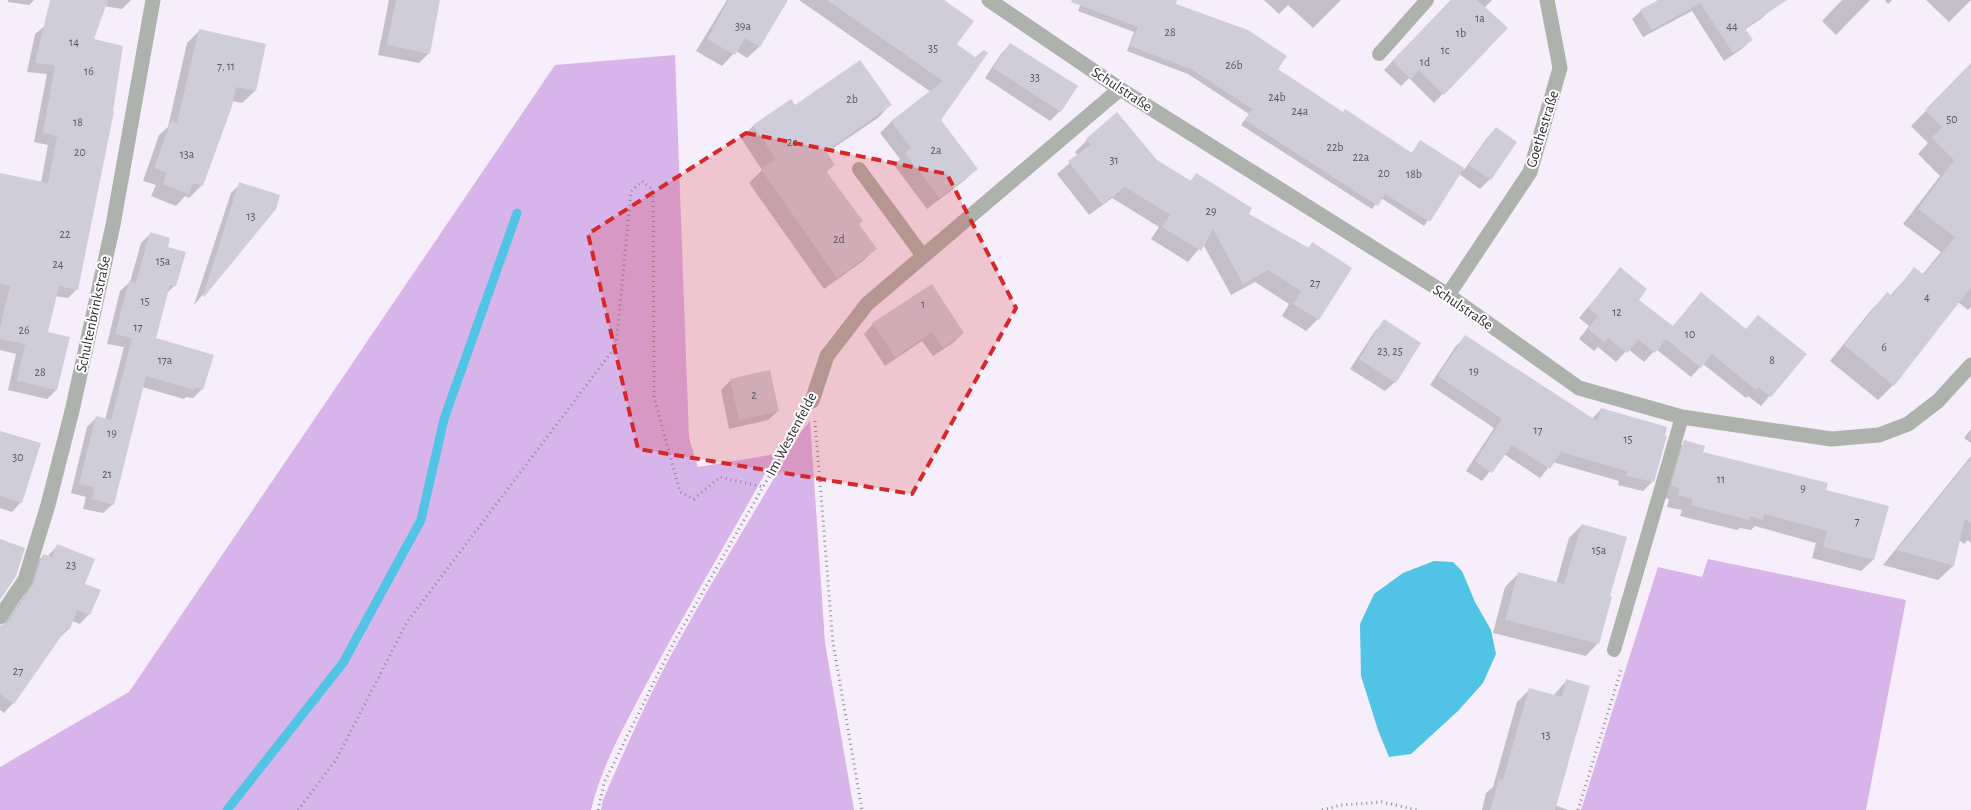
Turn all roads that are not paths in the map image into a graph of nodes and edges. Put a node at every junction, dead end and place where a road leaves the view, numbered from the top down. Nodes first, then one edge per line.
1 (153, 0) edge
2 (989, 0) edge
3 (1427, 0) edge
4 (1547, 0) edge
5 (1379, 54) dead end
6 (1120, 89) junction
7 (860, 169) dead end
8 (923, 256) junction
9 (1448, 295) junction
10 (1971, 365) edge
11 (812, 401) road end
12 (1682, 417) junction
13 (0, 617) edge
14 (1614, 650) road end

1 - 13 street, Schultenbrinkstraße
2 - 6 street, Schulstraße
3 - 5 lane
4 - 9 street, Goethestraße
6 - 8 street, Im Westenfelde
6 - 9 street, Schulstraße
7 - 8 lane
8 - 11 street, Im Westenfelde
9 - 12 street, Schulstraße
10 - 12 street, Schulstraße
12 - 14 lane

